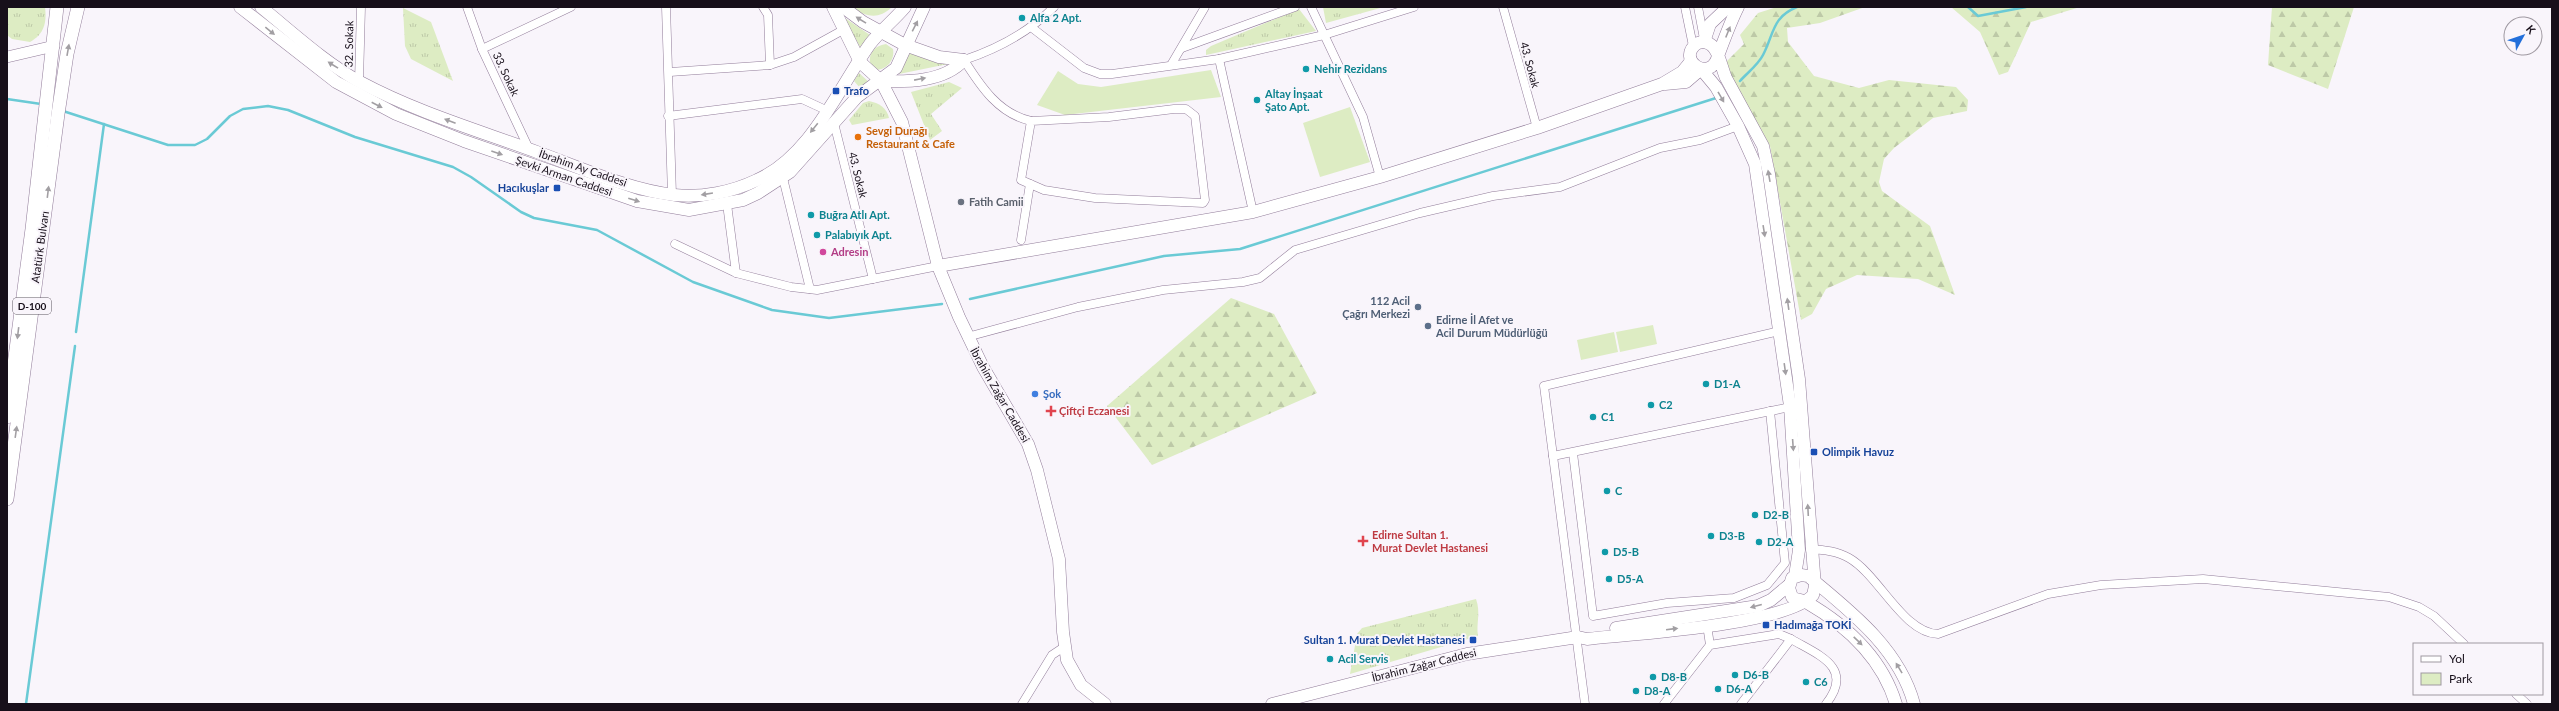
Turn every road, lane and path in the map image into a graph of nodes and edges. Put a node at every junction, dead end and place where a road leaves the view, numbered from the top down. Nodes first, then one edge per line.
1 (57, 7) edge
2 (78, 7) edge
3 (240, 7) edge
4 (261, 7) edge
5 (360, 7) edge
6 (467, 7) edge
7 (571, 7) edge
8 (666, 7) edge
9 (763, 7) edge
10 (834, 7) edge
11 (843, 7) edge
12 (905, 7) edge
13 (924, 7) edge
14 (1054, 7) edge
15 (1205, 7) edge
16 (1295, 7) edge
17 (1311, 7) edge
18 (1414, 7) edge
19 (1503, 7) edge
20 (1685, 7) edge
21 (1698, 7) edge
22 (1728, 7) edge
23 (1738, 7) edge
24 (1031, 27) junction
25 (843, 30) junction
26 (881, 32) junction
27 (1324, 34) junction
28 (1699, 44) junction
29 (905, 45) junction
30 (54, 46) junction
31 (1182, 48) junction
32 (482, 49) junction
33 (1718, 56) junction
34 (7, 57) edge
35 (1220, 59) junction
36 (964, 60) junction
37 (1691, 61) junction
38 (860, 62) junction
39 (1171, 64) junction
40 (770, 65) junction
41 (1701, 69) junction
42 (670, 72) junction
43 (359, 81) junction
44 (881, 81) junction
45 (1662, 84) junction
46 (828, 111) junction
47 (51, 114) junction
48 (668, 116) junction
49 (1030, 121) junction
50 (834, 123) junction
51 (1738, 126) junction
52 (1537, 128) junction
53 (530, 149) junction
54 (1380, 177) junction
55 (783, 178) junction
56 (1030, 184) junction
57 (672, 195) junction
58 (727, 204) junction
59 (1253, 212) junction
60 (1021, 240) dead end
61 (675, 244) dead end
62 (938, 266) junction
63 (736, 273) junction
64 (872, 279) junction
65 (810, 289) junction
66 (1780, 331) junction
67 (967, 336) junction
68 (1796, 406) junction
69 (1770, 411) junction
70 (7, 417) edge
71 (1573, 453) junction
72 (1553, 456) junction
73 (7, 498) edge
74 (1810, 549) junction
75 (1792, 581) junction
76 (1814, 583) junction
77 (1804, 601) junction
78 (1707, 625) junction
79 (1578, 637) junction
80 (1791, 639) junction
81 (2463, 643) edge
82 (1710, 645) junction
83 (1064, 647) junction
84 (2517, 695) edge
85 (1022, 704) edge
86 (1105, 704) edge
87 (1272, 704) edge
88 (1585, 704) edge
89 (1664, 704) edge
90 (1742, 704) edge
91 (1826, 704) edge
92 (1896, 704) edge
93 (1914, 704) edge
94 (2527, 704) edge

1 - 30 main road, D-100
47 -> 2 main road, D-100
3 -> 58 main road, Şevki Arman Caddesi
43 -> 4 main road, İbrahim Ay Caddesi
5 - 43 street, 32. Sokak
6 - 32 street, 33. Sokak
7 - 32 street
8 - 42 street
9 - 40 street
10 - 25 main road
26 -> 11 main road
12 - 26 main road
29 -> 13 main road
14 - 24 street
15 - 31 street
16 - 31 street
17 - 27 street
18 - 27 street
19 - 52 street, 43. Sokak
20 - 28 street
21 - 28 street
22 - 28 main road
33 -> 23 main road
24 - 36 street
24 - 39 street
25 - 38 main road
25 - 40 street
26 - 29 main road
26 - 38 main road, İbrahim Ay Caddesi
27 - 35 street
27 - 54 street
28 - 33 main road
28 - 37 main road
29 - 36 main road
29 - 44 main road, Şevki Arman Caddesi
30 - 34 street
30 - 47 main road, D-100
31 - 39 street
32 - 53 street, 33. Sokak
33 - 41 main road
68 -> 33 main road
35 - 39 street
35 - 59 street
44 -> 36 main road
36 - 49 street
37 - 41 main road
37 - 45 main road
38 - 44 main road
38 - 46 main road, İbrahim Ay Caddesi
40 - 42 street
41 - 45 main road
41 -> 51 main road
42 - 48 street
53 -> 43 main road, İbrahim Ay Caddesi
44 - 50 main road, Şevki Arman Caddesi
44 - 62 main road, İbrahim Zağar Caddesi
45 - 52 main road
46 - 48 street
46 -> 57 main road, İbrahim Ay Caddesi
47 -> 70 main road, Atatürk Bulvarı / D-100
73 -> 47 main road, Atatürk Bulvarı / D-100
48 - 57 street
49 - 56 street
49 - 56 street
50 - 55 main road, Şevki Arman Caddesi
50 - 64 street, 43. Sokak
51 -> 66 main road
51 - 67 street
52 - 54 main road
53 - 57 main road, İbrahim Ay Caddesi
54 - 59 main road
55 - 58 main road, Şevki Arman Caddesi
55 - 65 street
56 - 60 street
58 - 63 street
59 - 62 main road
61 - 63 street
62 - 64 street
62 - 67 main road, İbrahim Zağar Caddesi
63 - 65 street
64 - 65 street
66 -> 68 main road
66 - 72 street
67 - 83 main road, İbrahim Zağar Caddesi
68 - 69 street
74 -> 68 main road
68 -> 75 main road
69 - 71 street
69 - 71 street
71 - 72 street
72 - 79 street
74 - 76 main road
74 - 81 street
75 - 76 main road
75 - 77 main road
75 -> 79 main road, İbrahim Zağar Caddesi
76 - 77 main road
93 -> 76 main road
77 - 78 main road, İbrahim Zağar Caddesi
77 -> 92 main road
79 -> 78 main road, İbrahim Zağar Caddesi
78 - 82 street
79 - 87 main road, İbrahim Zağar Caddesi
79 - 88 street
80 - 82 street
80 - 90 street
80 - 91 street
82 - 89 street
83 - 85 street
83 - 86 main road, İbrahim Zağar Caddesi
84 - 94 street

